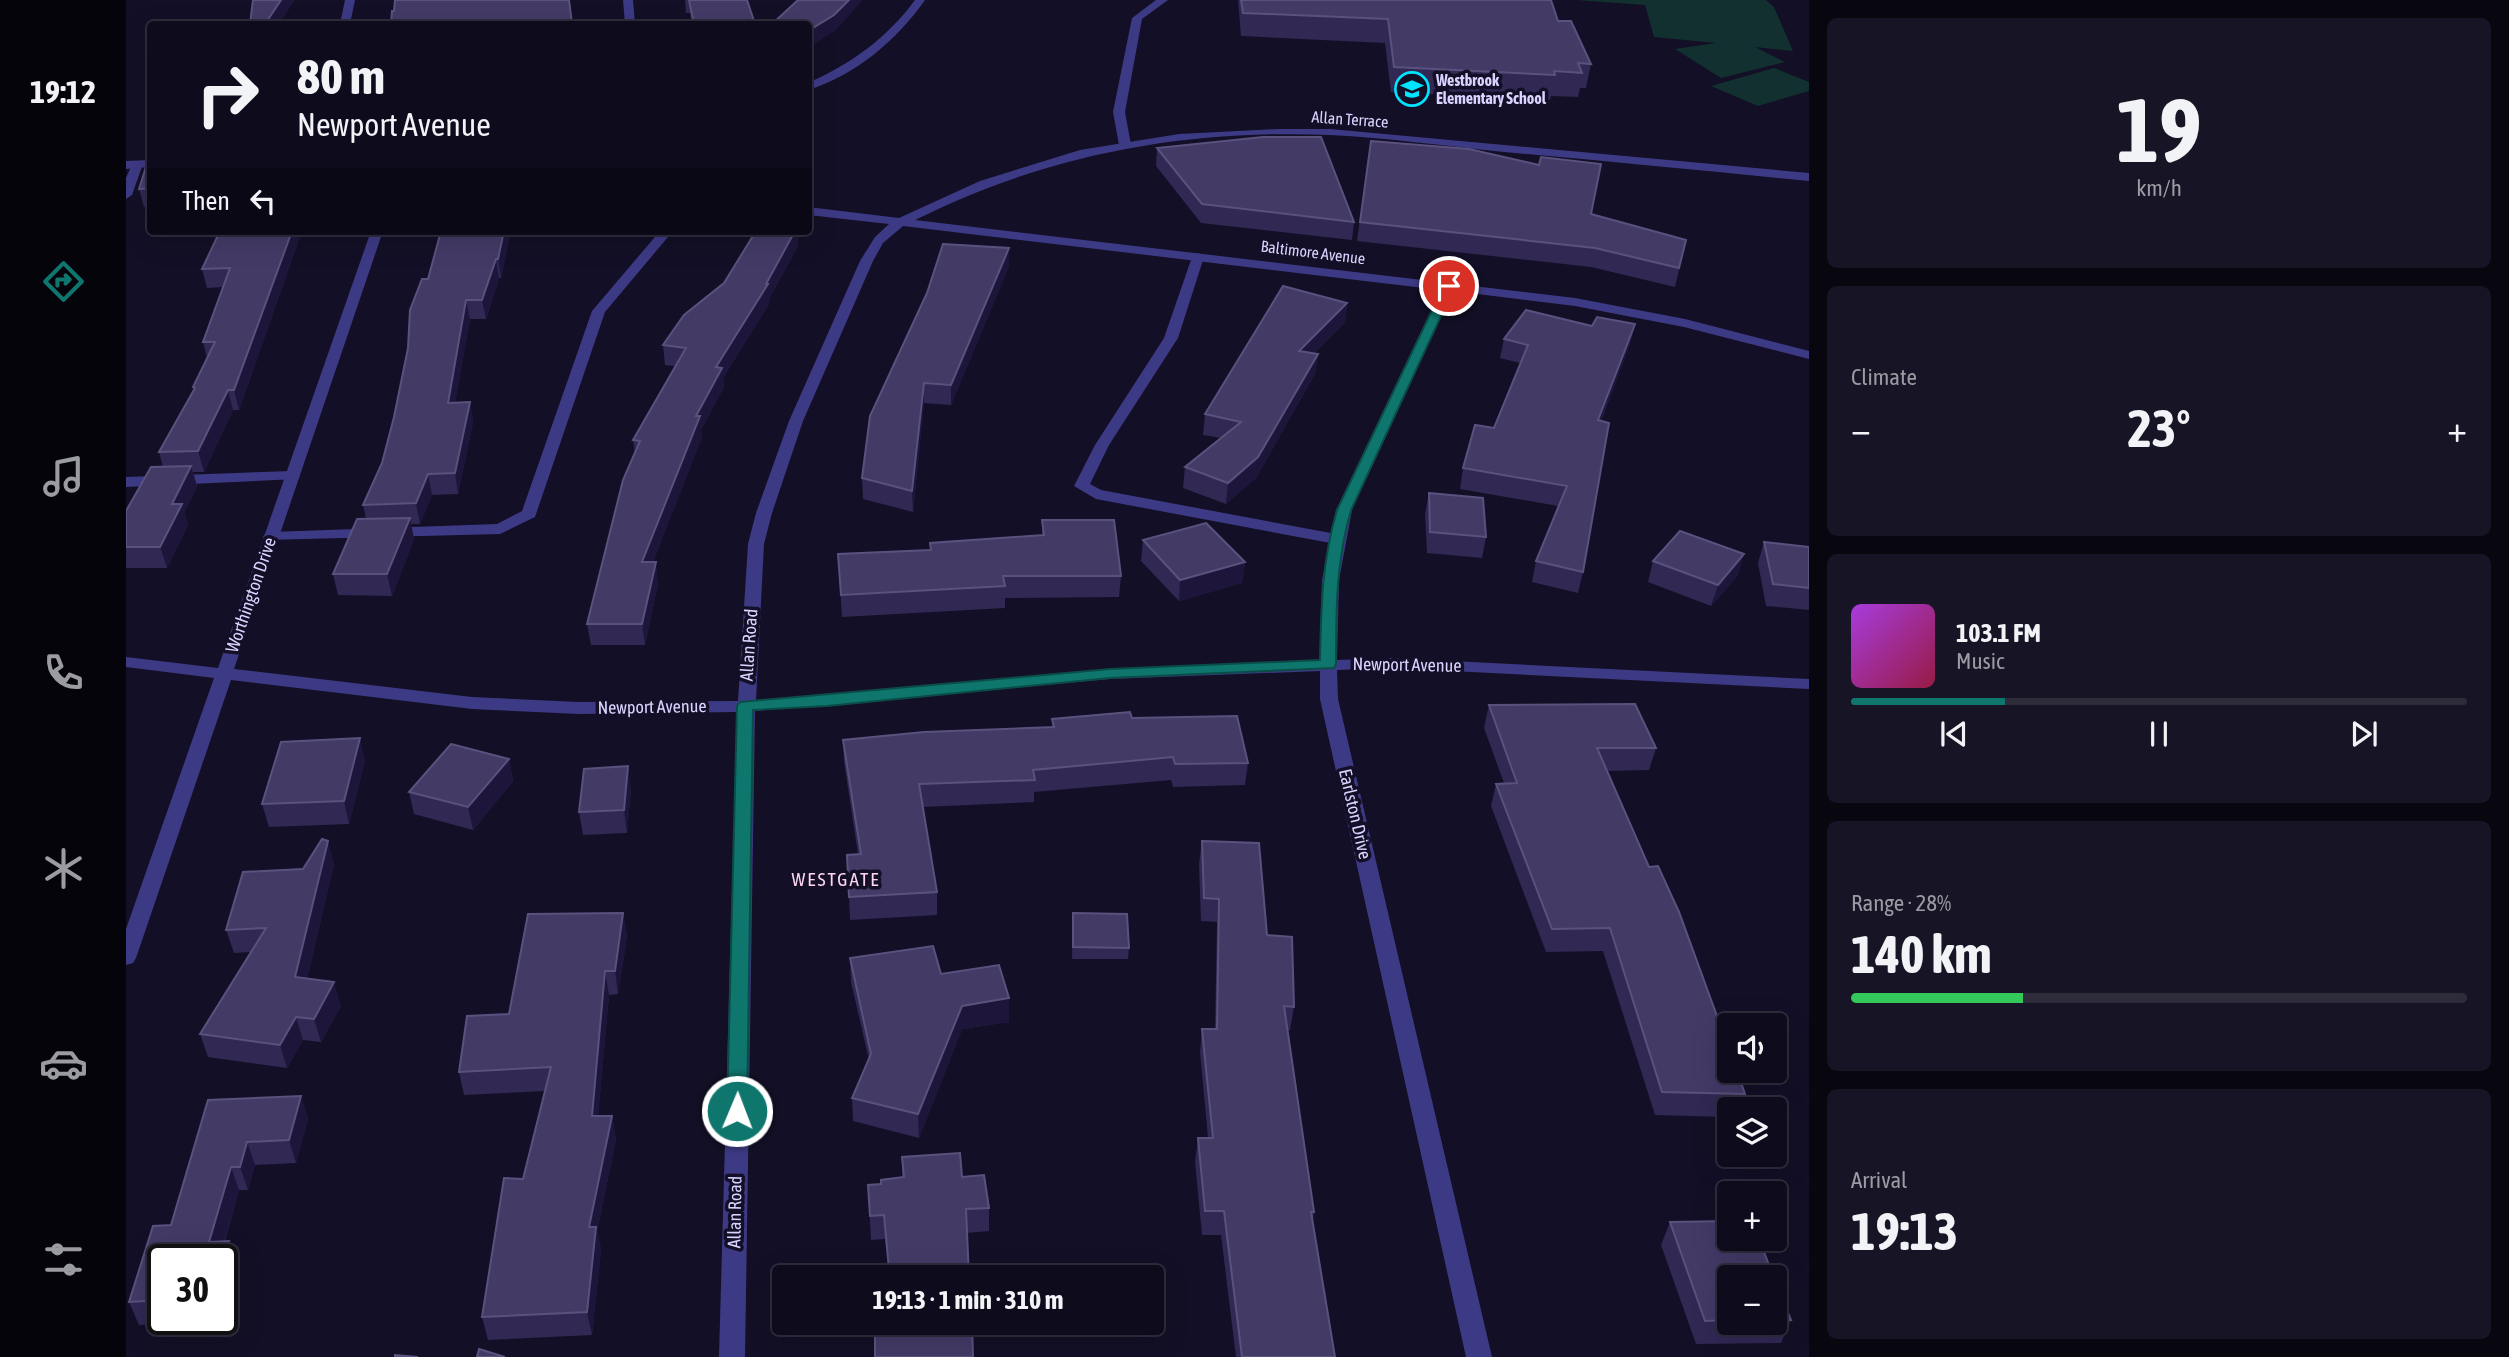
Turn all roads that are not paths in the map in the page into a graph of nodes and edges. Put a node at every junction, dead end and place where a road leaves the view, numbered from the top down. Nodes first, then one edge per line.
1 (350, 0) edge
2 (628, 0) edge
3 (920, 0) edge
4 (1163, 0) edge
5 (346, 21) edge
6 (630, 21) edge
7 (812, 85) edge
8 (1125, 145) junction
9 (132, 165) edge
10 (1809, 177) edge
11 (126, 195) edge
12 (812, 211) edge
13 (903, 222) junction
14 (376, 235) edge
15 (664, 235) edge
16 (1198, 257) junction
17 (1449, 286) junction
18 (1809, 355) edge
19 (292, 476) junction
20 (126, 482) edge
21 (271, 537) junction
22 (1336, 539) junction
23 (126, 662) edge
24 (1328, 664) junction
25 (223, 675) junction
26 (1809, 684) edge
27 (745, 706) junction
28 (126, 958) edge
29 (732, 1357) edge
30 (1479, 1357) edge

1 - 5 street
2 - 6 street
3 - 7 street
4 - 8 street
8 - 10 street, Allan Terrace
8 - 13 street, Allan Terrace
9 - 11 street
12 - 13 street, Baltimore Avenue
13 - 16 street, Baltimore Avenue
13 - 27 street, Allan Road
14 - 19 street, Worthington Drive
15 - 21 street
16 - 17 street, Baltimore Avenue
16 - 22 street
17 - 18 street, Baltimore Avenue
17 - 22 street, Earlston Drive
19 - 20 street
19 - 21 street, Worthington Drive
21 - 25 street, Worthington Drive
22 - 24 street, Earlston Drive
23 - 25 street, Newport Avenue
24 - 26 street, Newport Avenue
24 - 27 street, Newport Avenue
24 - 30 street, Earlston Drive
25 - 27 street, Newport Avenue
25 - 28 street, Worthington Drive
27 - 29 street, Allan Road

